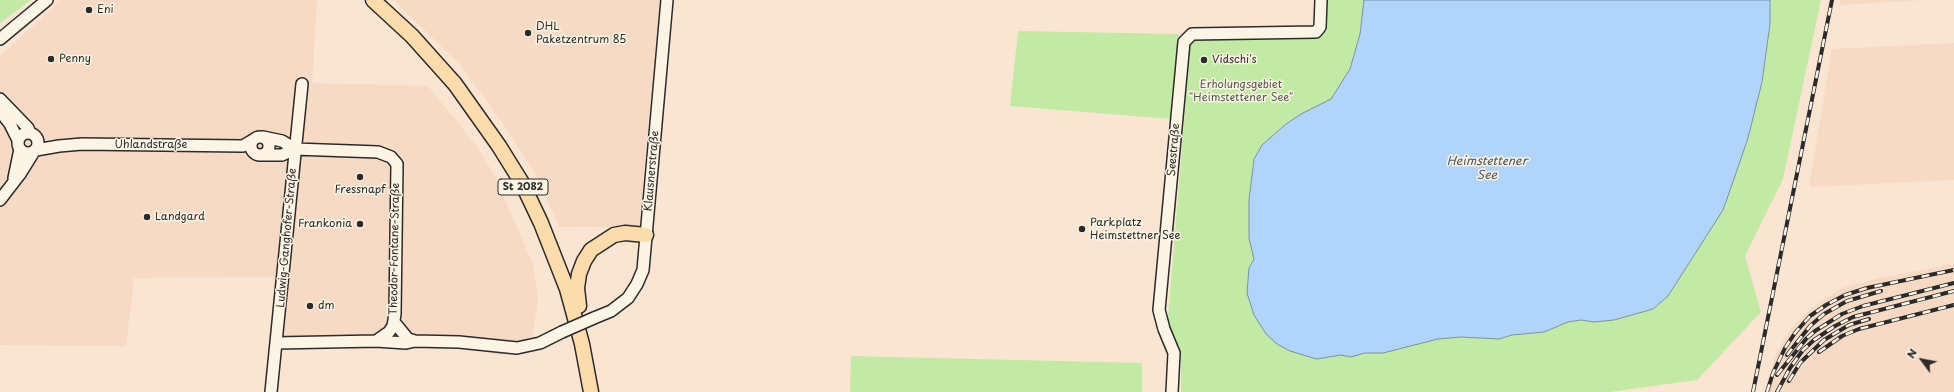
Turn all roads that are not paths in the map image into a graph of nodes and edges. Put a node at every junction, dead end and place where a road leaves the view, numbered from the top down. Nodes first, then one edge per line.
1 (47, 0) edge
2 (373, 0) edge
3 (667, 0) edge
4 (1321, 0) edge
5 (0, 39) edge
6 (302, 84) dead end
7 (0, 99) edge
8 (0, 111) edge
9 (34, 135) junction
10 (253, 141) junction
11 (19, 145) junction
12 (59, 146) junction
13 (295, 149) junction
14 (34, 151) junction
15 (257, 154) junction
16 (397, 164) joint
17 (13, 183) junction
18 (0, 200) edge
19 (646, 234) junction
20 (394, 322) junction
21 (376, 341) junction
22 (415, 341) junction
23 (276, 343) junction
24 (586, 363) junction
25 (271, 392) edge
26 (591, 392) edge
27 (1172, 392) edge

1 - 5 street
2 - 24 main road, St 2082
3 - 19 street, Klausnerstraße
4 - 27 street, Seestraße
6 - 13 street, Ludwig-Ganghofer-Straße
7 - 9 street, Uhlandstraße
8 - 11 street
9 - 11 street
9 - 12 street, Uhlandstraße
9 - 14 street
10 - 12 street, Uhlandstraße
10 - 13 street, Uhlandstraße
10 - 15 street
10 - 15 street
11 - 14 street, Uhlandstraße
11 - 17 street
12 - 14 street, Uhlandstraße
13 - 15 street, Uhlandstraße
13 - 16 street, Uhlandstraße
13 - 23 street, Ludwig-Ganghofer-Straße
14 - 17 street
16 - 20 street, Theodor-Fontane-Straße
17 - 18 street
19 - 22 street, Klausnerstraße, bridge
19 - 24 main road
20 - 21 street, Theodor-Fontane-Straße
20 - 22 street
21 - 22 street
21 - 23 street
23 - 25 street, Ludwig-Ganghofer-Straße
24 - 26 main road, St 2082

